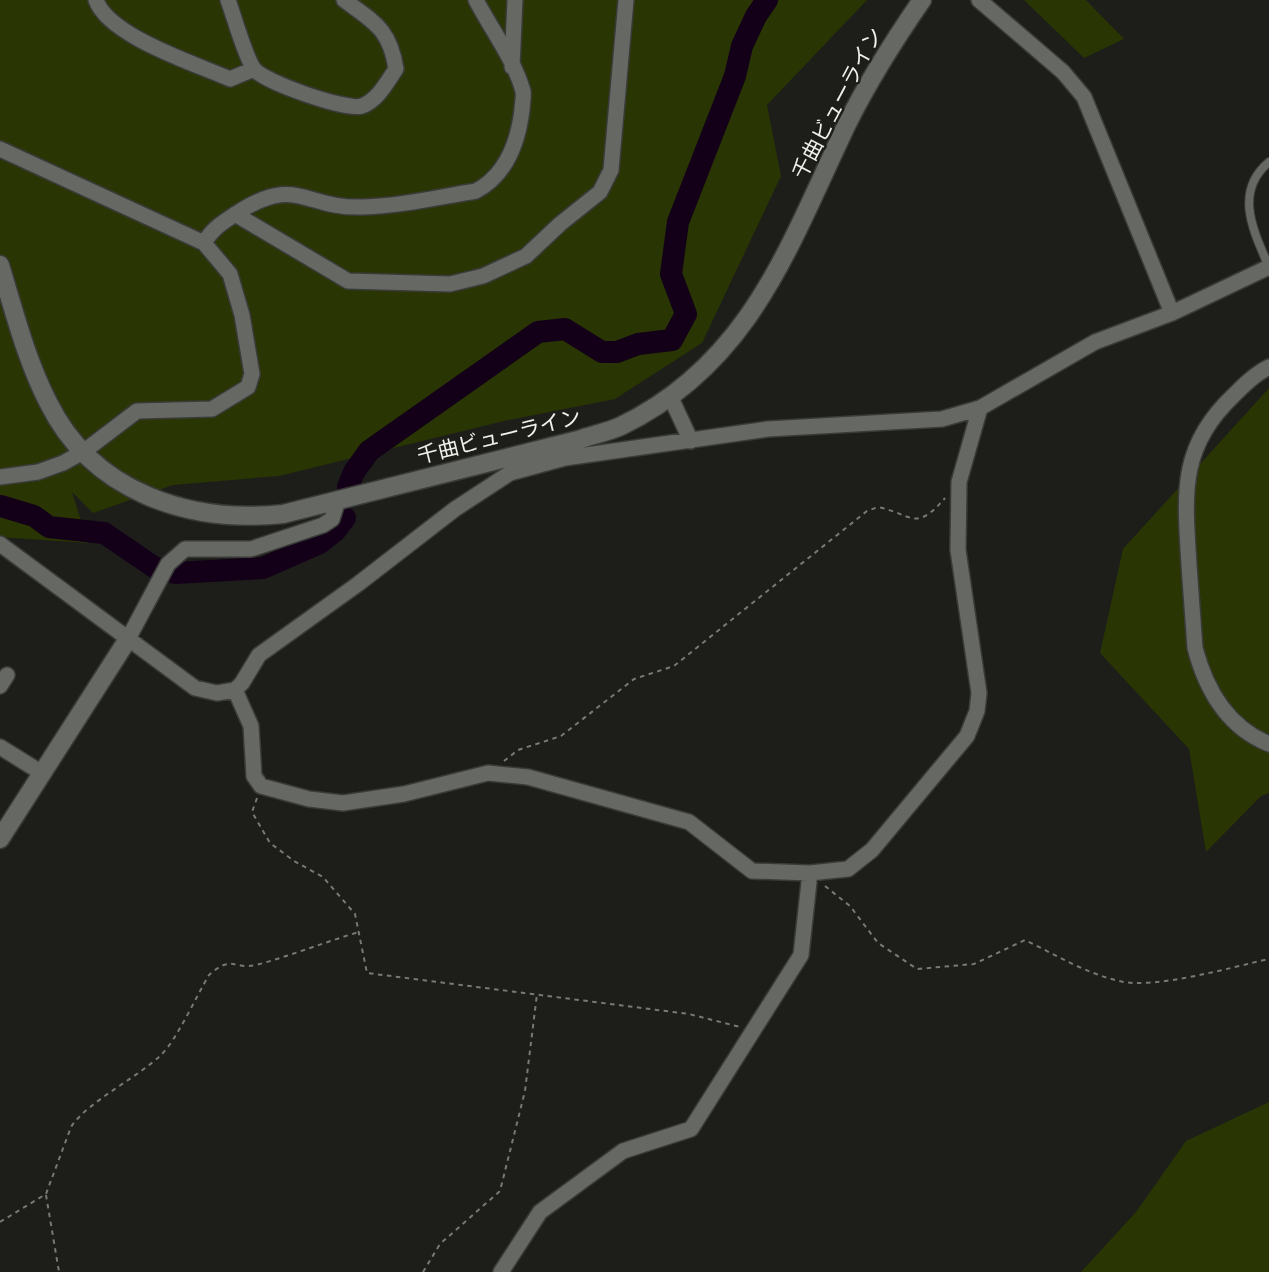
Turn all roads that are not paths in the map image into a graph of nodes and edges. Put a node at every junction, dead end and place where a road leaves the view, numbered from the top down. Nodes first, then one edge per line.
1 (96, 0) edge
2 (228, 0) edge
3 (344, 0) edge
4 (476, 0) edge
5 (516, 0) edge
6 (626, 0) edge
7 (922, 0) edge
8 (979, 0) edge
9 (512, 67) junction
10 (254, 69) junction
11 (0, 149) edge
12 (1269, 162) edge
13 (235, 214) junction
14 (204, 243) junction
15 (0, 265) edge
16 (1269, 267) edge
17 (1172, 313) junction
18 (1269, 367) edge
19 (670, 396) junction
20 (980, 408) junction
21 (692, 441) junction
22 (83, 452) junction
23 (0, 477) edge
24 (338, 500) junction
25 (0, 544) edge
26 (128, 639) junction
27 (235, 690) junction
28 (1269, 744) edge
29 (0, 747) edge
30 (42, 773) junction
31 (0, 839) edge
32 (810, 873) junction
33 (501, 1272) edge

1 - 10 street
2 - 10 street
3 - 10 street
4 - 9 street
5 - 9 street
6 - 13 street
7 - 19 street, 千曲ビューライン
8 - 17 street
9 - 13 street
11 - 14 street
12 - 16 lane
13 - 14 street
14 - 22 street
15 - 22 street, 千曲ビューライン
16 - 17 street
17 - 20 street
18 - 28 street
19 - 21 street
19 - 24 street, 千曲ビューライン
20 - 21 street
20 - 32 street
21 - 27 street
22 - 23 street
22 - 24 street, 千曲ビューライン
24 - 26 street
25 - 26 street
26 - 27 street
26 - 30 street
27 - 32 street
29 - 30 street
30 - 31 street
32 - 33 street

